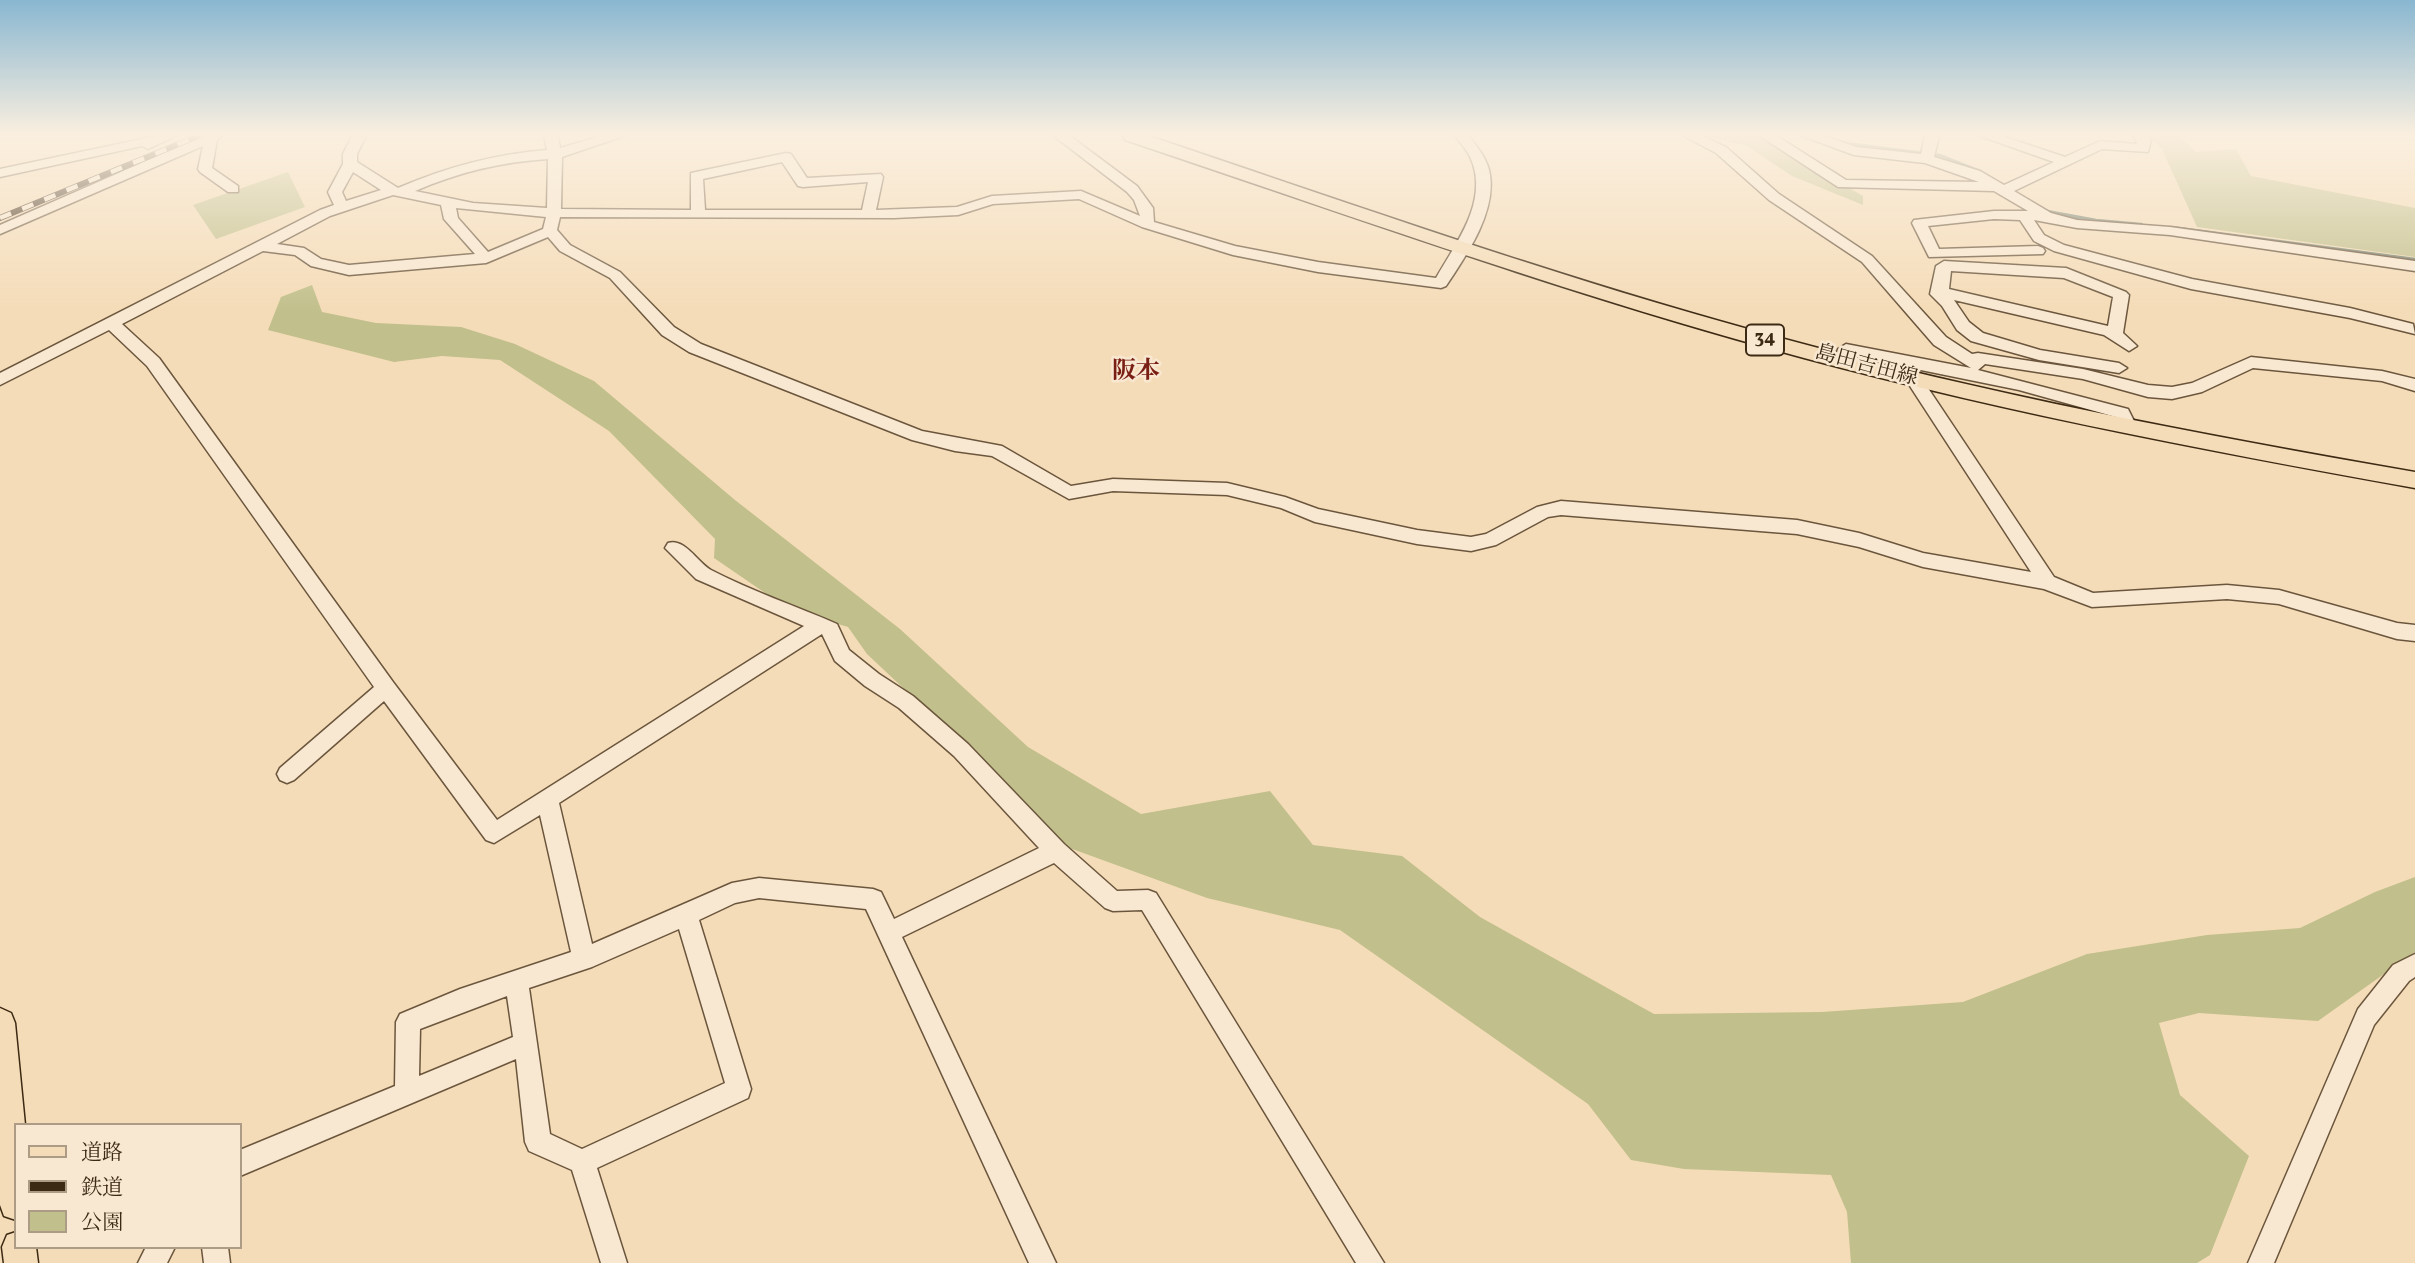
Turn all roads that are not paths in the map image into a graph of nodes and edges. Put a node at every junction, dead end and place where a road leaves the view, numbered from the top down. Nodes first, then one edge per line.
1 (80, 195) edge
2 (336, 195) edge
3 (383, 195) edge
4 (414, 195) edge
5 (554, 195) edge
6 (697, 195) edge
7 (872, 195) edge
8 (1137, 195) edge
9 (1308, 195) edge
10 (1483, 195) edge
11 (1772, 195) edge
12 (2012, 195) edge
13 (448, 203) junction
14 (342, 207) junction
15 (698, 214) junction
16 (868, 214) junction
17 (2046, 216) junction
18 (2025, 217) junction
19 (552, 222) junction
20 (1147, 224) junction
21 (0, 230) edge
22 (262, 246) junction
23 (1461, 246) junction
24 (2038, 251) dead end
25 (1934, 254) junction
26 (486, 258) junction
27 (2413, 266) edge
28 (1939, 295) junction
29 (111, 323) junction
30 (2413, 329) edge
31 (2115, 333) junction
32 (2129, 346) dead end
33 (1843, 361) junction
34 (2119, 368) dead end
35 (1977, 377) junction
36 (0, 380) edge
37 (1914, 380) junction
38 (2415, 385) edge
39 (2415, 480) edge
40 (674, 548) dead end
41 (2047, 582) junction
42 (821, 625) junction
43 (2415, 633) edge
44 (386, 688) junction
45 (287, 774) dead end
46 (547, 798) junction
47 (1056, 851) junction
48 (686, 915) junction
49 (889, 932) junction
50 (584, 959) junction
51 (2415, 965) edge
52 (516, 981) junction
53 (0, 1023) edge
54 (527, 1043) junction
55 (407, 1093) junction
56 (242, 1162) edge
57 (582, 1162) junction
58 (14, 1181) edge
59 (614, 1263) edge
60 (1043, 1263) edge
61 (1371, 1263) edge
62 (2261, 1263) edge

1 - 21 street
2 - 14 street
3 - 14 street
4 - 13 street
5 - 19 street
6 - 15 street
7 - 16 street
8 - 20 street
9 - 23 main road, 島田吉田線 / 34
10 - 23 street
11 - 35 street
12 - 17 street
13 - 19 street
13 - 26 street
14 - 22 street
15 - 16 street
15 - 19 street
16 - 20 street
17 - 18 street
17 - 27 street
18 - 25 street
18 - 30 street
19 - 26 street
19 - 41 street
20 - 23 street
22 - 26 street
22 - 29 street
23 - 33 main road, 島田吉田線 / 34
24 - 25 street
25 - 28 street
28 - 31 street
28 - 31 street
28 - 34 street
28 - 35 street
29 - 36 street
29 - 44 street
31 - 32 street
33 - 35 street
33 - 37 main road, 島田吉田線 / 34
35 - 37 main road, 島田吉田線 / 34
35 - 38 street
35 - 39 main road, 島田吉田線 / 34
37 - 41 street
40 - 42 street
41 - 43 street
42 - 46 street
42 - 47 street
44 - 45 street
44 - 46 street
46 - 50 street
47 - 49 street
47 - 61 street
48 - 49 street
48 - 50 street
48 - 57 street
49 - 60 street
50 - 52 street
51 - 62 street
52 - 54 street
52 - 55 street
53 - 58 main road
54 - 55 street
54 - 57 street
55 - 56 street
57 - 59 street

